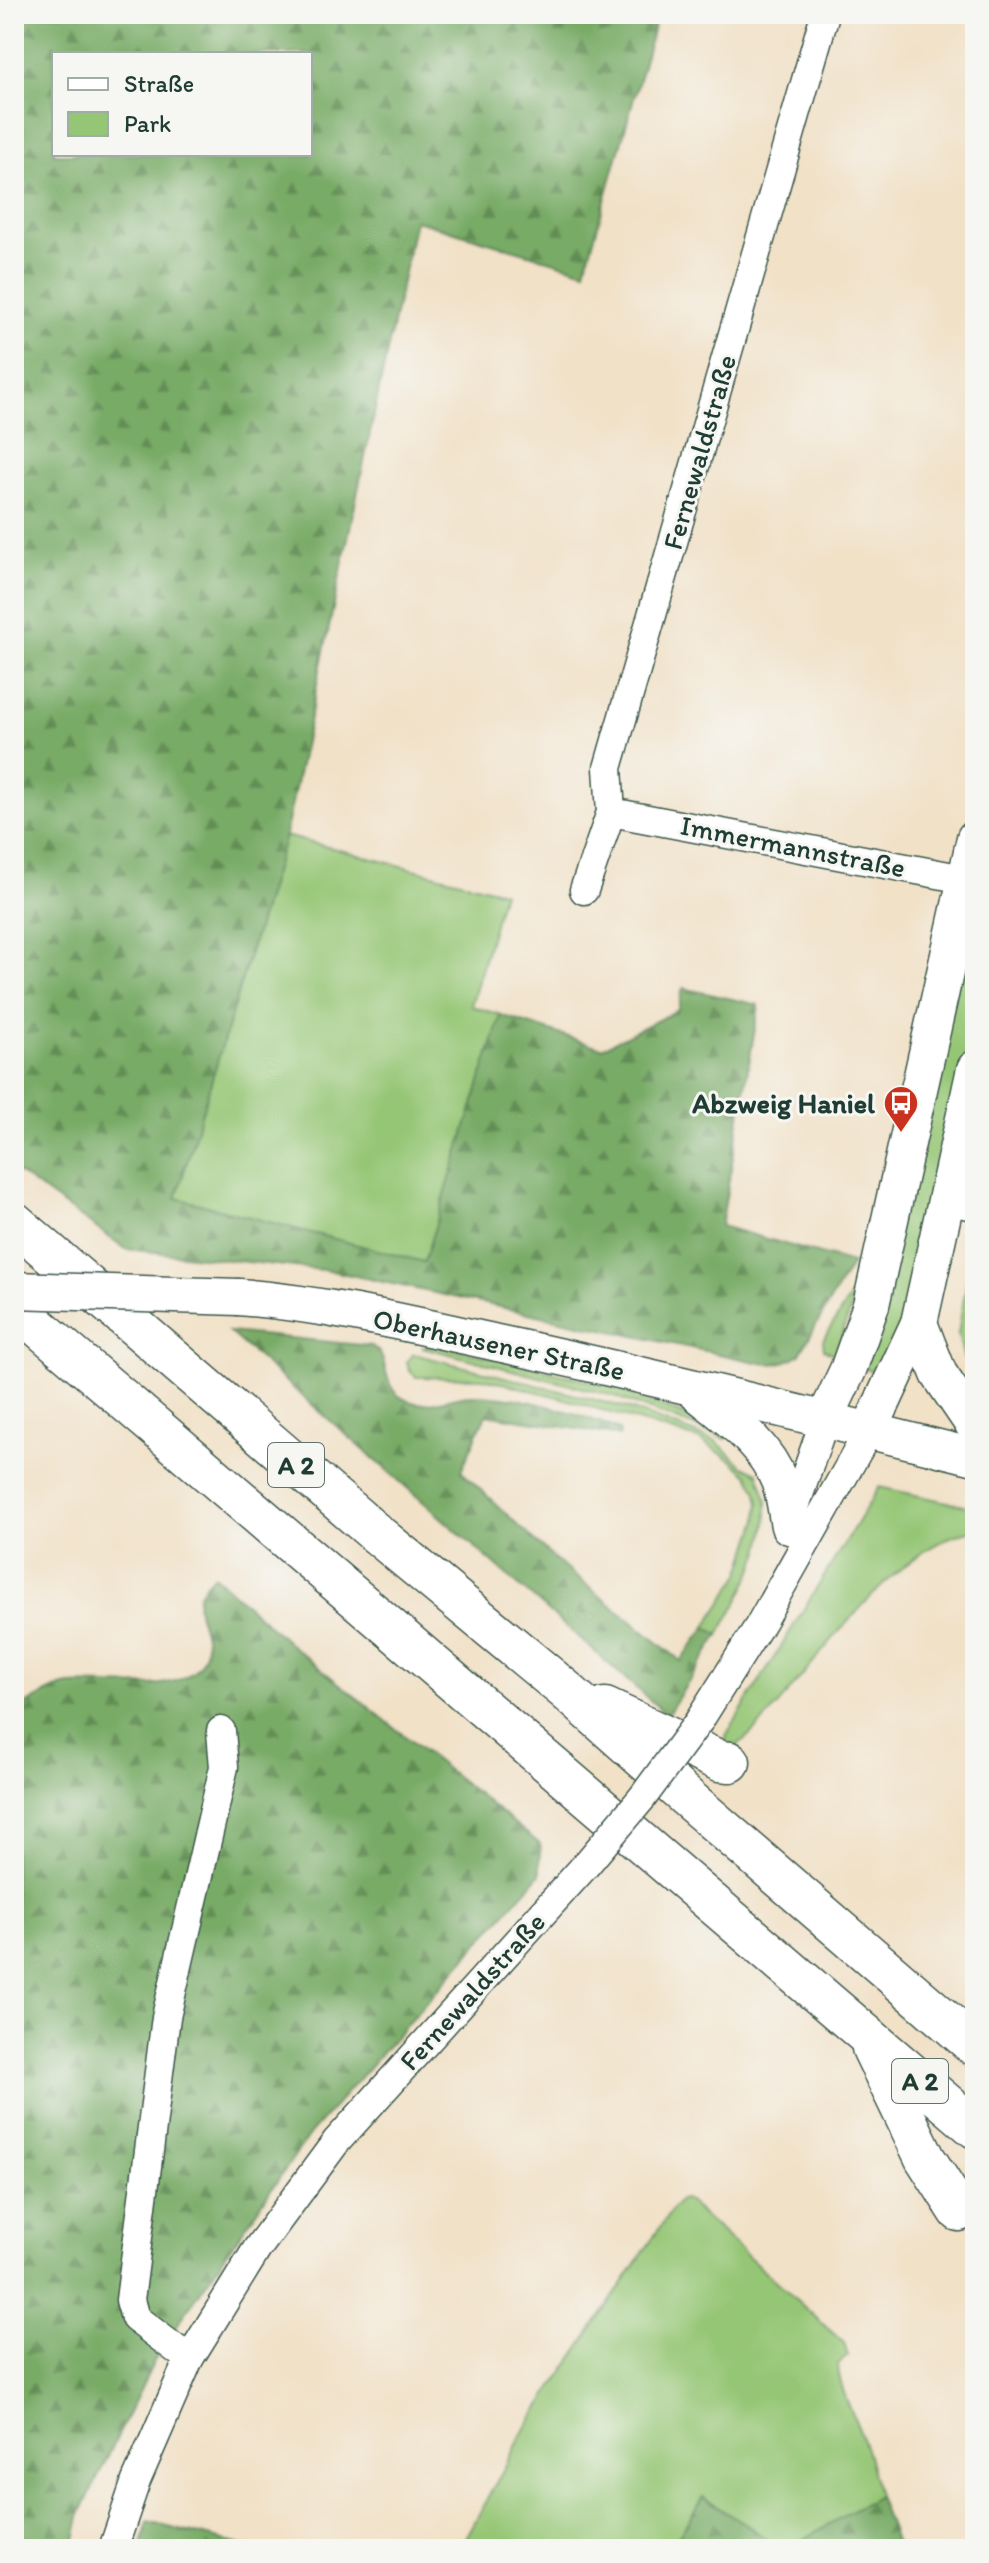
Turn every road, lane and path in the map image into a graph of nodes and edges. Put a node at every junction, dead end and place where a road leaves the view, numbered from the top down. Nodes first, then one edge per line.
1 (825, 14) edge
2 (611, 812) junction
3 (975, 838) edge
4 (970, 880) edge
5 (584, 890) dead end
6 (975, 1069) edge
7 (961, 1203) edge
8 (14, 1222) edge
9 (14, 1290) edge
10 (14, 1306) edge
11 (919, 1323) junction
12 (689, 1386) junction
13 (825, 1419) junction
14 (975, 1427) edge
15 (869, 1431) junction
16 (975, 1457) edge
17 (789, 1526) junction
18 (759, 1626) junction
19 (568, 1692) junction
20 (221, 1731) dead end
21 (730, 1762) dead end
22 (865, 2034) junction
23 (975, 2046) edge
24 (975, 2128) edge
25 (959, 2211) dead end
26 (189, 2359) junction
27 (113, 2549) edge

1 - 2 street, Fernewaldstraße
2 - 4 street, Immermannstraße
2 - 5 street, Fernewaldstraße
3 - 4 main road
4 - 13 main road
6 - 7 main road
7 - 11 main road
8 - 19 highway, A 2
9 - 12 main road, Oberhausener Straße, bridge
10 - 22 highway, A 2
11 - 14 main road
11 - 15 main road
12 - 13 main road, Oberhausener Straße
12 - 17 main road, Fernewaldstraße
13 - 15 main road, Oberhausener Straße
13 - 17 street, Fernewaldstraße
15 - 16 main road, Oberhausener Straße
15 - 18 street, Fernewaldstraße
17 - 18 street, Fernewaldstraße
18 - 26 street, Fernewaldstraße, bridge
19 - 21 highway
19 - 23 highway, A 2
20 - 26 street
22 - 24 highway, A 2
22 - 25 highway
26 - 27 street, Fernewaldstraße

